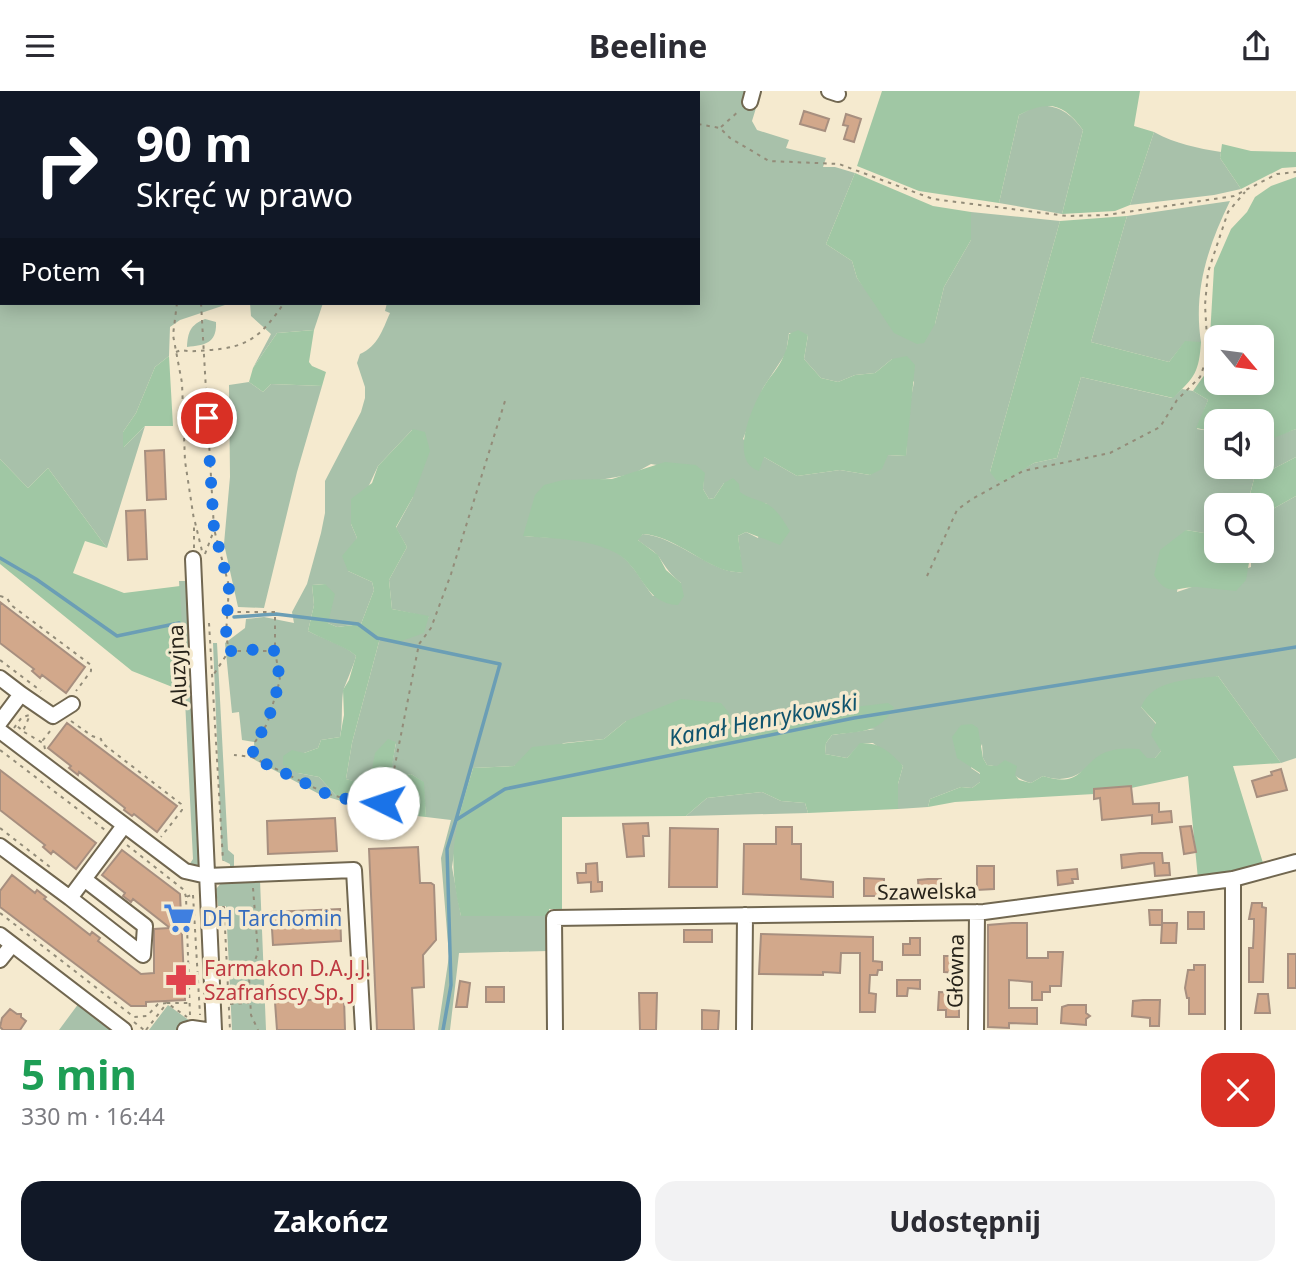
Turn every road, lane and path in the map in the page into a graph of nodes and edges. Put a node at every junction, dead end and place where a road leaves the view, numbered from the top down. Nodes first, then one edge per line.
1 (752, 97) edge
2 (700, 124) edge
3 (720, 128) junction
4 (1296, 173) edge
5 (1246, 191) junction
6 (177, 305) edge
7 (201, 305) edge
8 (283, 305) edge
9 (203, 350) junction
10 (175, 353) junction
11 (505, 401) dead end
12 (195, 522) junction
13 (214, 529) junction
14 (193, 559) joint
15 (927, 576) dead end
16 (0, 596) edge
17 (228, 612) junction
18 (209, 618) dead end
19 (229, 651) junction
20 (275, 651) junction
21 (0, 660) edge
22 (212, 677) junction
23 (0, 678) edge
24 (46, 695) dead end
25 (18, 699) junction
26 (69, 703) junction
27 (34, 710) dead end
28 (30, 715) junction
29 (0, 722) edge
30 (0, 731) edge
31 (23, 731) junction
32 (44, 744) dead end
33 (0, 750) edge
34 (234, 755) dead end
35 (252, 757) junction
36 (0, 828) edge
37 (119, 832) junction
38 (157, 843) dead end
39 (0, 846) edge
40 (1296, 862) edge
41 (228, 864) dead end
42 (57, 871) dead end
43 (173, 872) junction
44 (207, 876) junction
45 (84, 879) junction
46 (1233, 879) junction
47 (250, 884) dead end
48 (202, 894) dead end
49 (193, 895) junction
50 (186, 897) junction
51 (69, 898) junction
52 (216, 908) dead end
53 (977, 912) junction
54 (0, 913) edge
55 (745, 915) junction
56 (187, 929) junction
57 (195, 929) junction
58 (0, 935) edge
59 (12, 945) junction
60 (188, 951) junction
61 (196, 951) junction
62 (0, 960) edge
63 (189, 974) junction
64 (197, 974) junction
65 (198, 996) junction
66 (190, 997) junction
67 (167, 1003) junction
68 (190, 1003) junction
69 (250, 1003) junction
70 (229, 1004) junction
71 (124, 1030) edge
72 (146, 1030) edge
73 (202, 1030) edge
74 (230, 1030) edge
75 (258, 1030) edge
76 (363, 1030) edge
77 (555, 1030) edge
78 (744, 1030) edge
79 (752, 1030) edge
80 (975, 1030) edge
81 (1233, 1030) edge

1 - 3 path
2 - 3 path
3 - 5 path
4 - 5 path
5 - 15 path
6 - 10 path
7 - 9 path
8 - 9 path
9 - 10 path
9 - 13 path
10 - 12 path
11 - 35 path
12 - 13 path
12 - 14 path
13 - 17 path
14 - 44 street, Aluzyjna
16 - 26 path
17 - 19 path
17 - 20 path
18 - 22 path
19 - 20 path
19 - 22 path
20 - 35 path
21 - 24 path
22 - 41 path
23 - 25 street
25 - 26 street
25 - 28 path
25 - 29 street
26 - 38 path
27 - 28 path
28 - 31 path
28 - 31 path
30 - 37 street
31 - 32 path
33 - 37 path
34 - 35 path
36 - 42 path
37 - 43 street
37 - 43 path
37 - 45 street
39 - 51 street
40 - 46 street, Szawelska
43 - 44 street
43 - 50 path
44 - 73 street, Aluzyjna
44 - 76 street
45 - 51 street
45 - 51 street
46 - 53 street, Szawelska
46 - 81 street
47 - 69 path
48 - 49 path
49 - 50 path
49 - 57 path
50 - 56 path
52 - 70 path
53 - 55 street, Szawelska
53 - 80 street, Główna
54 - 67 path
55 - 77 street, Szawelska
55 - 78 street
56 - 57 path
56 - 60 path
57 - 61 path
58 - 59 street
59 - 62 street
59 - 71 street
60 - 61 path
60 - 63 path
61 - 64 path
63 - 64 path
63 - 66 path
64 - 65 path
65 - 66 path
65 - 73 path
66 - 68 path
67 - 68 path
67 - 68 path
67 - 72 path
69 - 70 path
69 - 75 path
70 - 74 path
78 - 79 street

